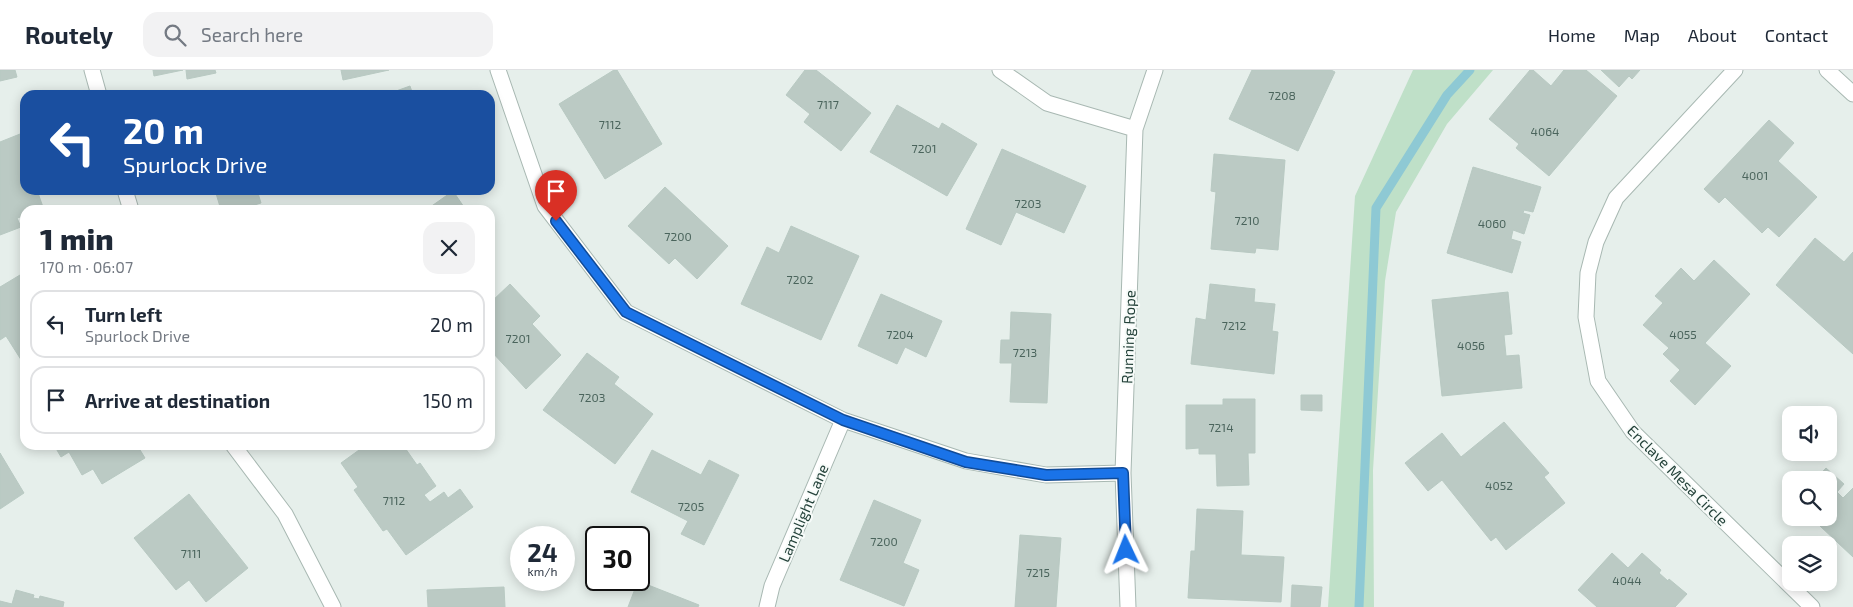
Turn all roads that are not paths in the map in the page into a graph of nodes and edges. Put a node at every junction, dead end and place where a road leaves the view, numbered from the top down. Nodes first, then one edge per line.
1 (92, 70) edge
2 (498, 70) edge
3 (1000, 70) edge
4 (1154, 70) edge
5 (1735, 70) edge
6 (1827, 70) edge
7 (98, 90) edge
8 (1853, 94) edge
9 (1135, 129) junction
10 (843, 420) junction
11 (237, 450) edge
12 (1123, 473) junction
13 (333, 607) edge
14 (767, 607) edge
15 (1128, 607) edge
16 (1812, 607) edge

1 - 7 street
2 - 10 street
3 - 9 street
4 - 9 street, Running Rope
5 - 16 street, Enclave Mesa Circle
6 - 8 street
9 - 12 street, Running Rope
10 - 12 street
10 - 14 street, Lamplight Lane
11 - 13 street
12 - 15 street, Running Rope

